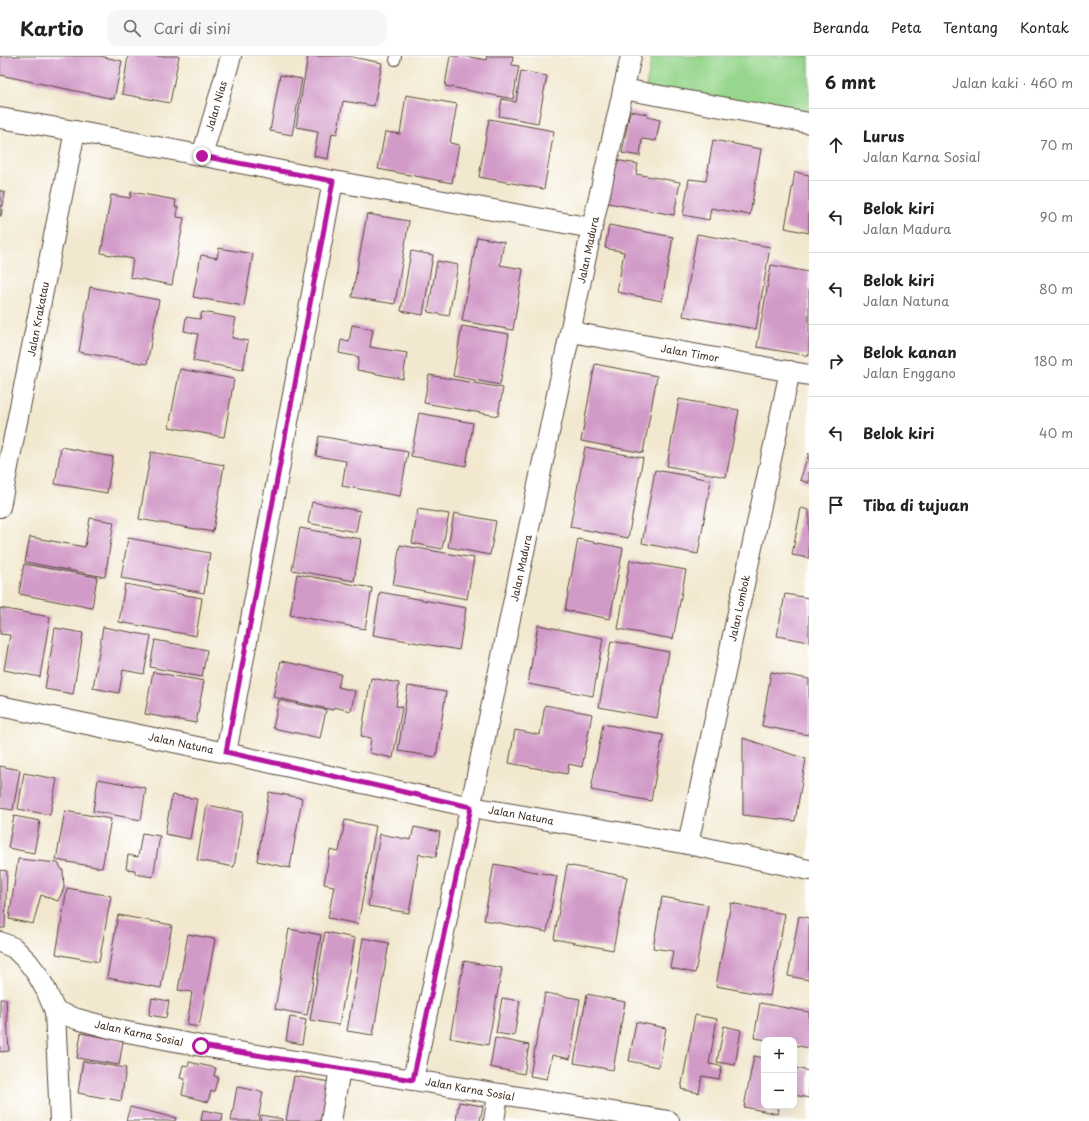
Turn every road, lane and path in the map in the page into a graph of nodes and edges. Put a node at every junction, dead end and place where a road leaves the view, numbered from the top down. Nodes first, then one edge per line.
1 (231, 56) edge
2 (631, 56) edge
3 (623, 88) junction
4 (0, 118) edge
5 (809, 123) edge
6 (75, 131) junction
7 (202, 156) junction
8 (333, 181) junction
9 (592, 228) junction
10 (571, 332) junction
11 (790, 371) junction
12 (809, 375) edge
13 (0, 507) edge
14 (0, 706) edge
15 (226, 752) junction
16 (471, 807) junction
17 (688, 844) junction
18 (809, 870) edge
19 (0, 942) edge
20 (55, 1010) junction
21 (340, 1069) junction
22 (413, 1080) junction
23 (498, 1094) junction
24 (60, 1121) edge
25 (331, 1121) edge
26 (494, 1121) edge
27 (669, 1121) edge

1 - 7 street, Jalan Nias
2 - 3 street, Jalan Madura
3 - 5 street
3 - 9 street, Jalan Madura
4 - 6 street
6 - 7 street
6 - 13 street, Jalan Krakatau
7 - 8 street
8 - 9 street
8 - 15 street
9 - 10 street, Jalan Madura
10 - 11 street, Jalan Timor
10 - 16 street, Jalan Madura
11 - 12 street, Jalan Timor
11 - 17 street, Jalan Lombok
14 - 15 street, Jalan Natuna
15 - 16 street, Jalan Natuna
16 - 17 street, Jalan Natuna
16 - 22 street, Jalan Madura
17 - 18 street, Jalan Natuna
19 - 20 street
20 - 21 street, Jalan Karna Sosial
20 - 24 street
21 - 22 street, Jalan Karna Sosial
21 - 25 street
22 - 23 street, Jalan Karna Sosial
23 - 26 street
23 - 27 street, Jalan Karna Sosial

